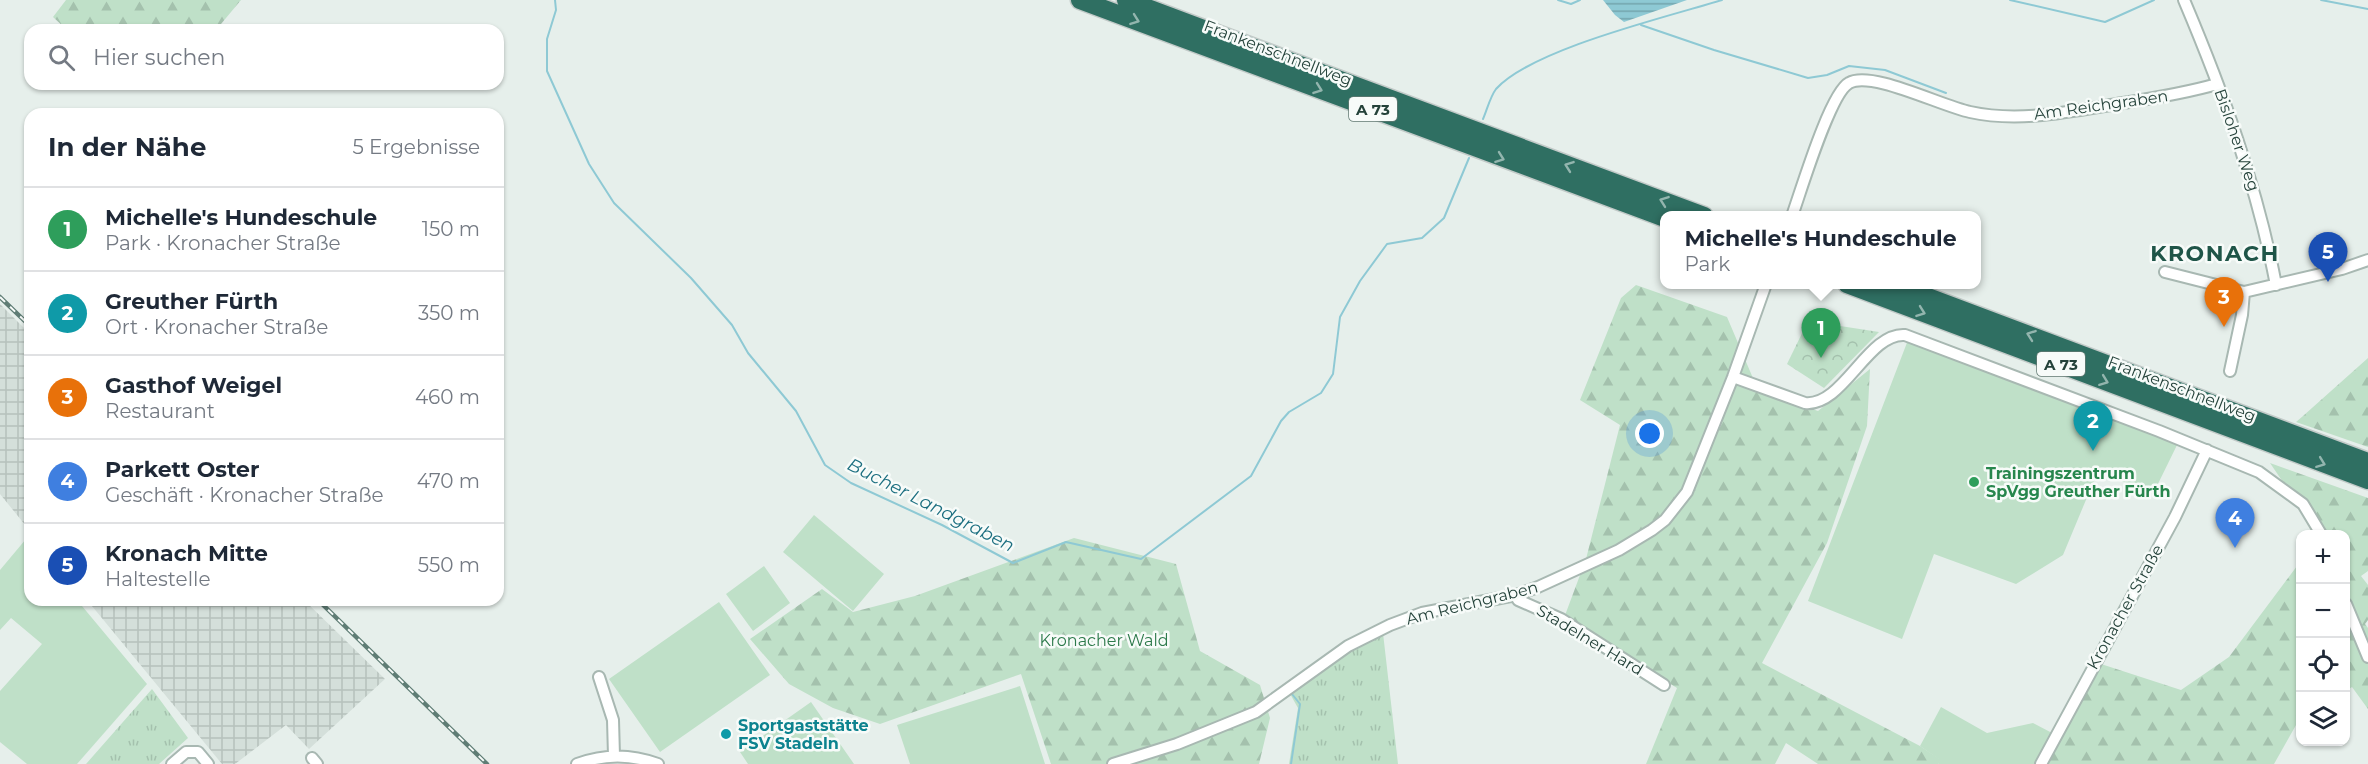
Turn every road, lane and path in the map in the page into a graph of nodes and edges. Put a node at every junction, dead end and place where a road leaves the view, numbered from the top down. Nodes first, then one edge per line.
1 (1080, 0) edge
2 (1126, 0) edge
3 (2184, 0) edge
4 (2217, 84) junction
5 (1691, 211) edge
6 (1794, 211) edge
7 (1660, 216) edge
8 (2368, 260) edge
9 (2165, 272) dead end
10 (2276, 285) junction
11 (1765, 289) edge
12 (1858, 289) edge
13 (1904, 289) edge
14 (2244, 292) junction
15 (2230, 371) dead end
16 (1733, 377) junction
17 (2207, 450) junction
18 (2368, 462) edge
19 (2368, 480) edge
20 (2319, 530) edge
21 (1516, 595) junction
22 (2350, 614) edge
23 (2368, 657) edge
24 (599, 677) dead end
25 (1664, 685) dead end
26 (614, 756) junction
27 (172, 764) edge
28 (208, 764) edge
29 (577, 764) edge
30 (658, 764) edge
31 (1113, 764) edge
32 (2041, 764) edge

1 -> 7 highway, Frankenschnellweg / A 73
5 -> 2 highway, Frankenschnellweg / A 73
3 - 4 street, Bisloher Weg
4 - 6 street, Am Reichgraben
4 - 10 street, Bisloher Weg
8 - 10 street
9 - 14 street
10 - 14 street
11 - 16 street, Am Reichgraben
12 -> 19 highway, Frankenschnellweg / A 73
18 -> 13 highway, Frankenschnellweg / A 73
14 - 15 street
16 - 17 street
16 - 21 street, Am Reichgraben
17 - 20 street
17 - 32 street, Kronacher Straße
21 - 25 street, Stadelner Hard
21 - 31 street, Am Reichgraben
22 - 23 street
24 - 26 street
26 - 29 street
26 - 30 street
27 - 28 street

